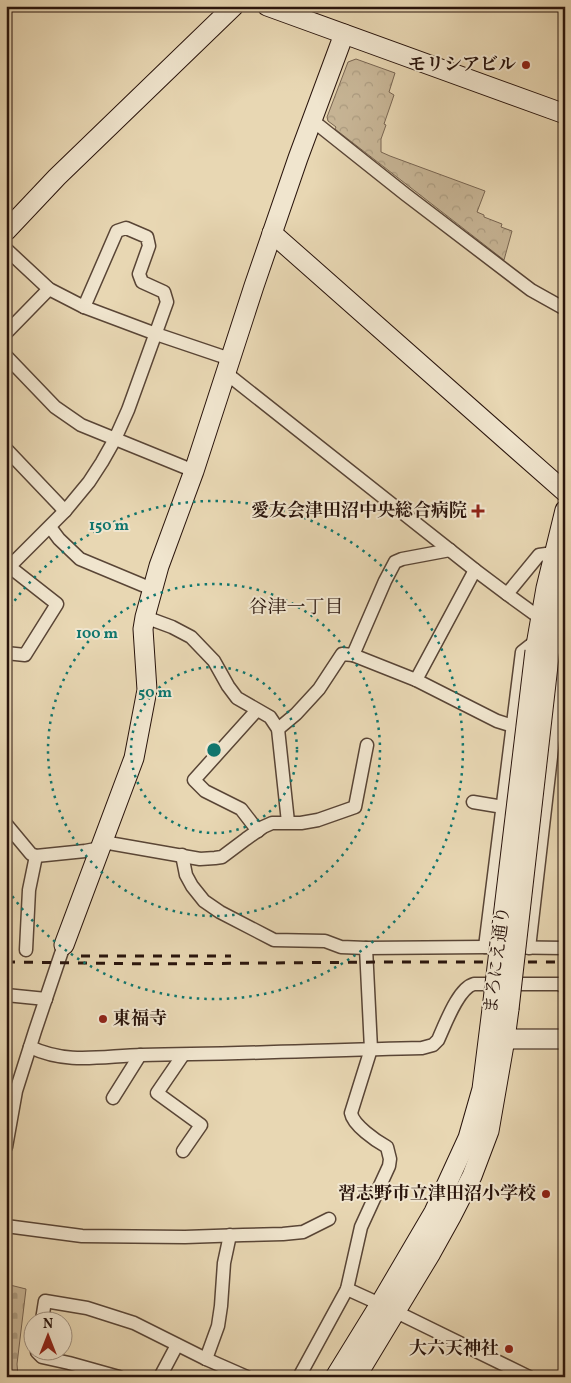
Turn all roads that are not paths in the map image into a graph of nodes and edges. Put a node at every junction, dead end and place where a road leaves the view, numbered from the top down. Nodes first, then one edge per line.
1 (234, 6) edge
2 (268, 6) edge
3 (305, 14) edge
4 (344, 34) junction
5 (565, 114) edge
6 (312, 120) junction
7 (6, 231) edge
8 (272, 233) junction
9 (6, 249) edge
10 (49, 289) junction
11 (84, 306) junction
12 (565, 309) edge
13 (6, 333) edge
14 (156, 334) junction
15 (6, 356) edge
16 (228, 366) junction
17 (115, 439) junction
18 (6, 449) edge
19 (194, 471) junction
20 (565, 492) edge
21 (65, 510) junction
22 (565, 510) edge
23 (50, 527) junction
24 (450, 550) junction
25 (553, 553) junction
26 (7, 567) edge
27 (475, 570) junction
28 (565, 574) edge
29 (152, 589) junction
30 (507, 594) junction
31 (145, 617) junction
32 (540, 618) junction
33 (543, 644) junction
34 (6, 653) edge
35 (353, 655) junction
36 (416, 680) junction
37 (257, 710) junction
38 (513, 726) junction
39 (278, 729) junction
40 (367, 744) dead end
41 (473, 802) dead end
42 (503, 807) junction
43 (288, 822) junction
44 (6, 824) edge
45 (258, 831) junction
46 (102, 845) junction
47 (182, 855) junction
48 (36, 856) junction
49 (64, 945) joint
50 (485, 947) junction
51 (366, 948) junction
52 (529, 948) junction
53 (565, 948) edge
54 (26, 950) dead end
55 (565, 988) edge
56 (6, 995) edge
57 (46, 999) junction
58 (565, 1038) edge
59 (497, 1039) junction
60 (30, 1047) junction
61 (371, 1049) junction
62 (140, 1056) junction
63 (182, 1056) junction
64 (113, 1098) dead end
65 (6, 1147) edge
66 (183, 1151) dead end
67 (329, 1219) dead end
68 (6, 1226) edge
69 (230, 1235) junction
70 (347, 1289) junction
71 (388, 1308) junction
72 (44, 1310) edge
73 (176, 1345) junction
74 (206, 1359) junction
75 (56, 1360) edge
76 (120, 1377) edge
77 (160, 1377) edge
78 (247, 1377) edge
79 (299, 1377) edge
80 (335, 1377) edge
81 (356, 1377) edge
82 (529, 1377) edge

1 - 7 street
2 - 3 street
3 - 4 street
4 - 5 street
4 - 6 street
6 - 8 street
6 - 12 street
8 - 16 street
8 - 20 street
9 - 10 street
10 - 11 street
10 - 13 street
11 - 14 street
11 - 14 street
14 - 16 street
14 - 17 street
15 - 17 street
16 - 19 street
16 - 24 street
17 - 19 street
17 - 21 street
18 - 21 street
19 - 29 street
21 - 23 street
22 - 25 street, まろにえ通り
23 - 26 street
23 - 29 street
24 - 27 street
24 - 35 street
25 - 30 street
25 - 32 street, まろにえ通り
26 - 34 street
27 - 30 street
27 - 36 street
28 - 33 street, まろにえ通り
29 - 31 street
30 - 32 street
31 - 37 street
31 - 46 street
32 - 33 street, まろにえ通り
33 - 38 street
33 - 52 street
33 - 59 street, まろにえ通り, bridge
35 - 36 street
35 - 39 street
36 - 38 street
37 - 39 street
37 - 45 street
38 - 42 street
39 - 43 street
40 - 43 street
41 - 42 street
42 - 50 street
43 - 45 street
44 - 48 street
45 - 47 street
46 - 47 street
46 - 48 street
46 - 49 street
47 - 51 street
48 - 54 street
49 - 57 street
50 - 51 street
50 - 52 street
51 - 61 street
52 - 53 street
55 - 61 street
56 - 57 street
57 - 60 street
58 - 59 street
59 - 71 street, まろにえ通り
60 - 62 street
60 - 65 street
61 - 63 street
61 - 70 street
62 - 63 street
62 - 64 street
63 - 66 street
67 - 69 street
68 - 69 street
69 - 74 street
70 - 71 street
70 - 79 street
71 - 80 street, まろにえ通り
71 - 81 street, まろにえ通り
71 - 82 street
72 - 73 street
73 - 74 street
73 - 77 street
74 - 78 street
75 - 76 street

